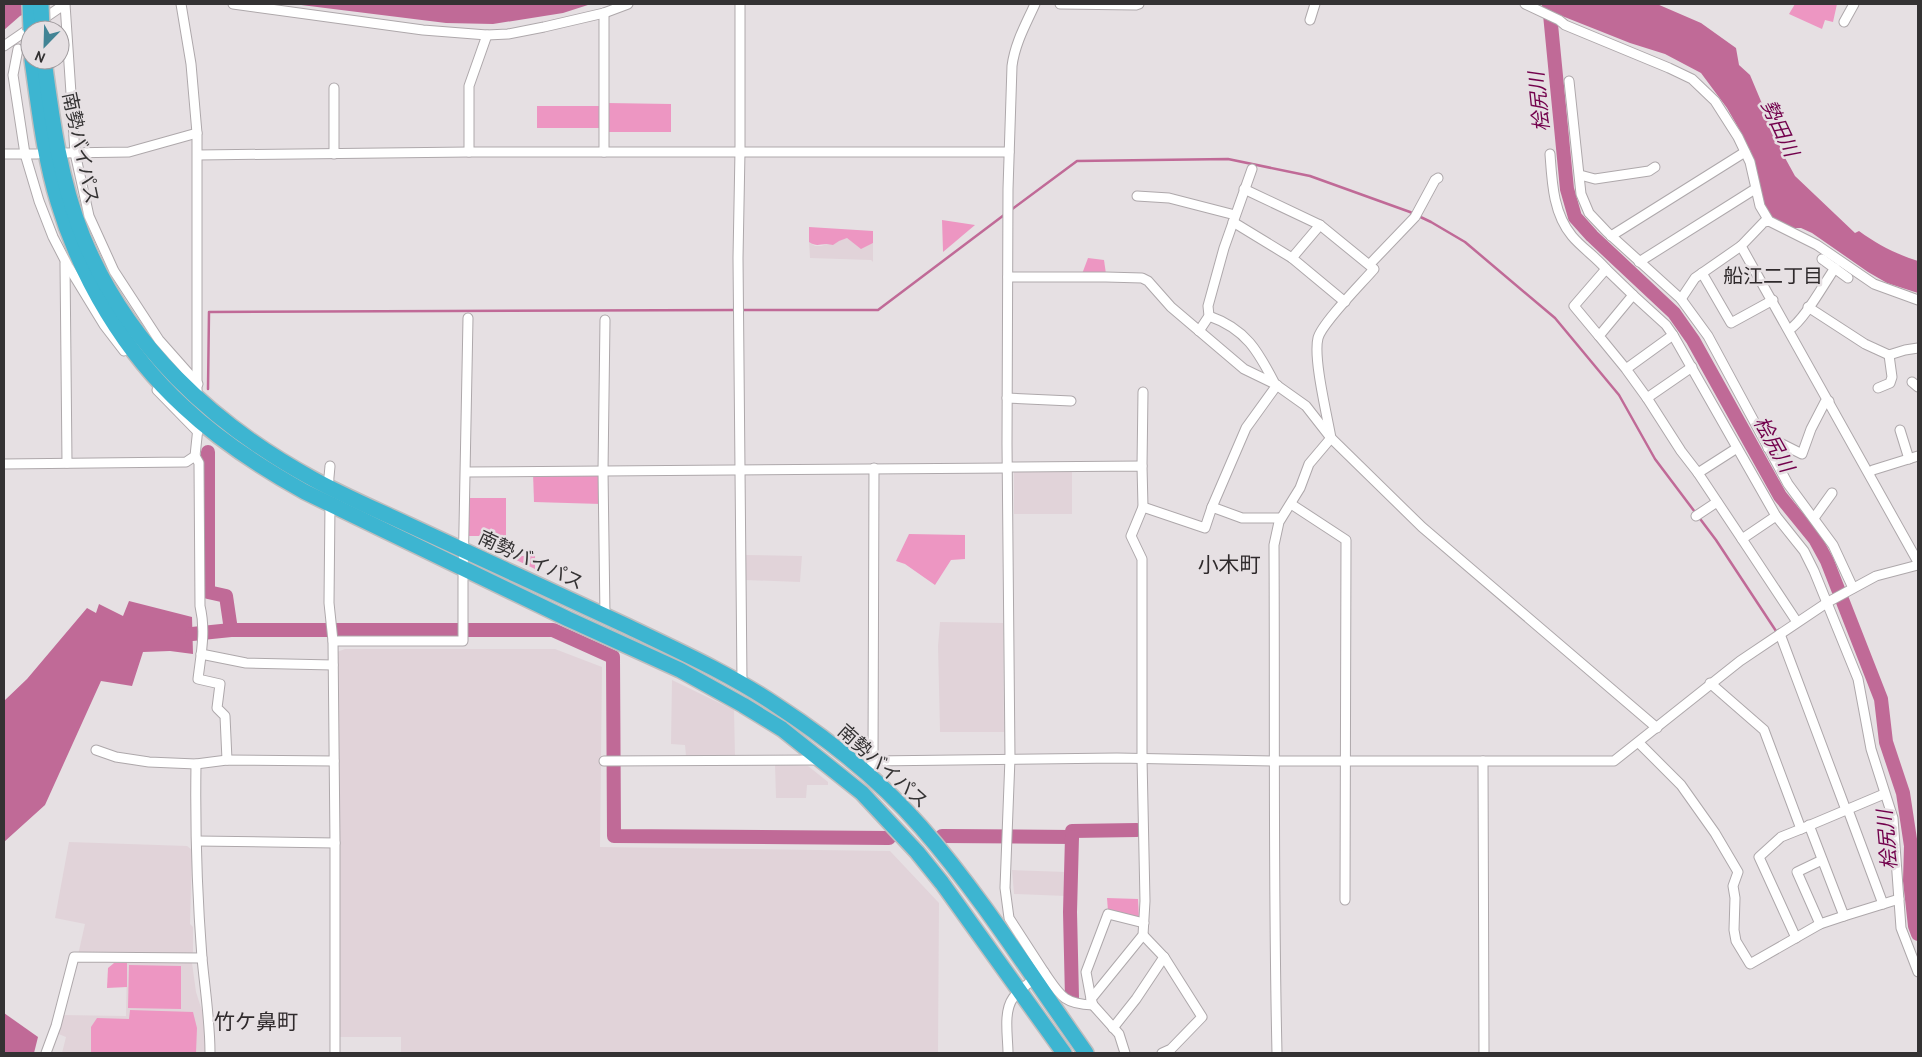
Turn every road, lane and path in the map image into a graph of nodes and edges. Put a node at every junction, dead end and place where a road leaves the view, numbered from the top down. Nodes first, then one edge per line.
1 (30, 4) edge
2 (41, 4) edge
3 (65, 4) edge
4 (181, 4) edge
5 (233, 4) edge
6 (628, 4) edge
7 (740, 4) edge
8 (1036, 4) edge
9 (1060, 4) edge
10 (1139, 4) edge
11 (1315, 4) edge
12 (1525, 4) edge
13 (1854, 4) edge
14 (604, 13) junction
15 (31, 20) edge
16 (42, 20) edge
17 (1310, 20) dead end
18 (1844, 22) dead end
19 (487, 35) junction
20 (4, 46) edge
21 (18, 49) dead end
22 (33, 70) edge
23 (45, 70) edge
24 (1569, 81) dead end
25 (334, 88) dead end
26 (197, 133) junction
27 (740, 151) junction
28 (470, 152) junction
29 (604, 152) junction
30 (1009, 152) junction
31 (1745, 152) junction
32 (64, 153) dead end
33 (75, 153) junction
34 (4, 154) edge
35 (25, 154) junction
36 (37, 154) dead end
37 (334, 154) junction
38 (1550, 154) dead end
39 (198, 155) junction
40 (1655, 167) dead end
41 (1252, 169) dead end
42 (1580, 175) junction
43 (1438, 178) dead end
44 (1591, 178) junction
45 (1244, 189) junction
46 (1755, 189) junction
47 (1137, 196) dead end
48 (1582, 196) junction
49 (1234, 218) junction
50 (1768, 221) junction
51 (1320, 225) junction
52 (1611, 236) junction
53 (1741, 246) junction
54 (1292, 258) junction
55 (1822, 259) dead end
56 (65, 262) junction
57 (1639, 262) junction
58 (1370, 264) junction
59 (1835, 268) junction
60 (1606, 269) junction
61 (1702, 273) junction
62 (1008, 277) junction
63 (1848, 278) dead end
64 (1633, 295) junction
65 (1681, 298) junction
66 (1773, 300) junction
67 (1918, 300) edge
68 (1345, 302) junction
69 (1808, 307) junction
70 (1209, 316) junction
71 (468, 318) dead end
72 (605, 320) dead end
73 (1789, 330) junction
74 (1198, 331) junction
75 (1673, 335) junction
76 (1599, 336) junction
77 (1918, 348) edge
78 (1889, 355) junction
79 (1692, 367) junction
80 (1626, 369) junction
81 (1276, 384) junction
82 (1878, 388) dead end
83 (198, 391) junction
84 (1143, 392) dead end
85 (1007, 398) junction
86 (1647, 398) junction
87 (1071, 401) dead end
88 (1829, 401) junction
89 (199, 426) junction
90 (1900, 430) dead end
91 (1331, 438) junction
92 (1737, 448) junction
93 (1768, 448) junction
94 (195, 456) junction
95 (1918, 456) edge
96 (1909, 459) junction
97 (67, 463) junction
98 (4, 464) edge
99 (330, 466) dead end
100 (1142, 466) junction
101 (874, 468) junction
102 (1007, 468) junction
103 (740, 469) junction
104 (603, 471) junction
105 (466, 472) junction
106 (1698, 473) junction
107 (1869, 473) junction
108 (328, 488) junction
109 (1832, 493) dead end
110 (1717, 502) junction
111 (330, 504) junction
112 (1291, 504) junction
113 (1143, 507) junction
114 (1212, 507) junction
115 (1698, 515) dead end
116 (1776, 516) junction
117 (1281, 518) junction
118 (1814, 518) junction
119 (1742, 539) junction
120 (464, 551) junction
121 (1918, 564) edge
122 (463, 569) junction
123 (1852, 588) junction
124 (1827, 602) junction
125 (604, 616) junction
126 (1797, 622) junction
127 (1780, 634) junction
128 (333, 641) junction
129 (201, 654) junction
130 (333, 664) junction
131 (742, 682) junction
132 (1710, 683) junction
133 (1656, 728) junction
134 (1639, 743) junction
135 (96, 750) dead end
136 (1010, 758) junction
137 (1142, 758) junction
138 (227, 760) junction
139 (823, 760) junction
140 (1346, 760) junction
141 (334, 761) junction
142 (604, 761) dead end
143 (1275, 761) junction
144 (1483, 762) junction
145 (196, 764) junction
146 (870, 767) junction
147 (1884, 794) junction
148 (1847, 810) junction
149 (1805, 827) junction
150 (197, 841) junction
151 (335, 843) junction
152 (1822, 860) junction
153 (1899, 899) junction
154 (1346, 900) dead end
155 (1883, 904) junction
156 (1844, 916) junction
157 (1144, 922) junction
158 (1820, 924) junction
159 (1143, 935) junction
160 (1796, 938) junction
161 (1164, 957) junction
162 (202, 958) junction
163 (1918, 972) edge
164 (1039, 976) junction
165 (1020, 991) junction
166 (1092, 1002) junction
167 (1114, 1028) junction
168 (46, 1053) edge
169 (210, 1053) edge
170 (334, 1053) edge
171 (1008, 1053) edge
172 (1064, 1053) edge
173 (1086, 1053) edge
174 (1125, 1053) edge
175 (1162, 1053) edge
176 (1277, 1053) edge
177 (1484, 1053) edge

1 - 15 highway, bridge
2 - 16 highway, bridge
3 - 20 street
3 - 33 street
4 - 26 street
5 - 19 street
6 - 14 street
7 - 27 street
8 - 30 street
9 - 10 street
11 - 17 street
12 - 31 street
13 - 18 street
14 - 19 street
14 - 29 street
19 - 28 street
21 - 35 street
22 - 89 highway, 南勢バイパス
23 - 83 highway, 南勢バイパス
24 - 42 street
25 - 37 street
26 - 33 street
26 - 39 street
27 - 29 street
27 - 30 street
27 - 103 street
28 - 29 street
28 - 37 street
30 - 62 street
31 - 46 street
31 - 52 street
32 - 33 street
33 - 83 street
34 - 35 street
35 - 36 street
35 - 56 street
37 - 39 street
38 - 60 street
39 - 83 street
40 - 44 street
41 - 45 street
42 - 44 street
42 - 48 street
43 - 58 street
44 - 48 street
45 - 49 street
45 - 51 street
46 - 50 street
46 - 57 street
47 - 49 street
48 - 52 street
49 - 54 street
49 - 70 street
50 - 53 street
50 - 67 street
51 - 54 street
51 - 58 street
52 - 57 street
53 - 61 street
53 - 66 street
54 - 68 street
55 - 59 street
56 - 89 street
56 - 97 street
57 - 65 street
58 - 68 street
59 - 63 street
59 - 69 street
60 - 64 street
60 - 76 street
61 - 65 street
61 - 66 street
62 - 74 street
62 - 85 street
64 - 75 street
64 - 76 street
65 - 93 street
66 - 73 street
68 - 91 street
69 - 73 street
69 - 78 street
70 - 74 street
70 - 81 street
71 - 105 street
72 - 104 street
73 - 88 street
74 - 81 street
75 - 79 street
75 - 80 street
76 - 80 street
77 - 78 street
78 - 82 street
79 - 86 street
79 - 92 street
80 - 86 street
81 - 91 street
81 - 114 street
83 - 89 street
83 - 108 highway, 南勢バイパス
84 - 100 street
85 - 87 street
85 - 102 street
86 - 106 street
88 - 93 street
88 - 107 street
89 - 94 street
89 - 111 highway, 南勢バイパス
90 - 96 street
91 - 112 street
91 - 133 street
92 - 106 street
92 - 116 street
93 - 118 street
94 - 97 street
94 - 129 street
95 - 96 street
96 - 107 street
97 - 98 street
99 - 108 street
100 - 102 street
100 - 113 street
101 - 102 street
101 - 103 street
101 - 146 street
102 - 136 street
103 - 104 street
103 - 131 street
104 - 105 street
104 - 125 street
105 - 120 street
106 - 110 street
107 - 121 street
108 - 120 highway, 南勢バイパス
109 - 118 street
110 - 115 street
110 - 119 street
111 - 122 highway, 南勢バイパス
111 - 128 street
112 - 117 street
112 - 140 street
113 - 114 street
113 - 137 street
114 - 117 street
116 - 119 street
116 - 124 street
117 - 143 street
118 - 123 street
119 - 126 street
120 - 122 street
120 - 125 highway, 南勢バイパス
121 - 123 street
122 - 128 street
122 - 139 highway, 南勢バイパス
123 - 124 street
124 - 126 street
124 - 147 street
125 - 131 highway, 南勢バイパス
126 - 127 street
127 - 132 street
127 - 148 street
128 - 130 street
129 - 130 street
129 - 138 street
130 - 141 street
131 - 146 highway, 南勢バイパス
132 - 133 street
132 - 149 street
133 - 134 street
134 - 144 street
134 - 160 street
135 - 145 street
136 - 137 street
136 - 146 street
136 - 164 street
137 - 143 street
137 - 157 street
138 - 141 street
138 - 145 street
139 - 142 street
139 - 165 highway, 南勢バイパス
140 - 143 street
140 - 144 street
140 - 154 street
141 - 151 street
143 - 176 street
144 - 177 street
145 - 150 street
146 - 164 highway, 南勢バイパス
147 - 148 street
147 - 153 street
148 - 149 street
148 - 155 street
149 - 152 street
149 - 160 street
150 - 151 street
150 - 162 street
151 - 170 street
152 - 156 street
152 - 158 street
153 - 155 street
153 - 163 street
155 - 156 street
156 - 158 street
157 - 159 street
157 - 166 street
158 - 160 street
159 - 161 street
159 - 166 street
161 - 167 street
161 - 175 street
162 - 168 street
162 - 169 street
164 - 165 street
164 - 166 street
164 - 173 highway, 南勢バイパス
165 - 171 street
165 - 172 highway, 南勢バイパス
166 - 167 street
167 - 174 street

